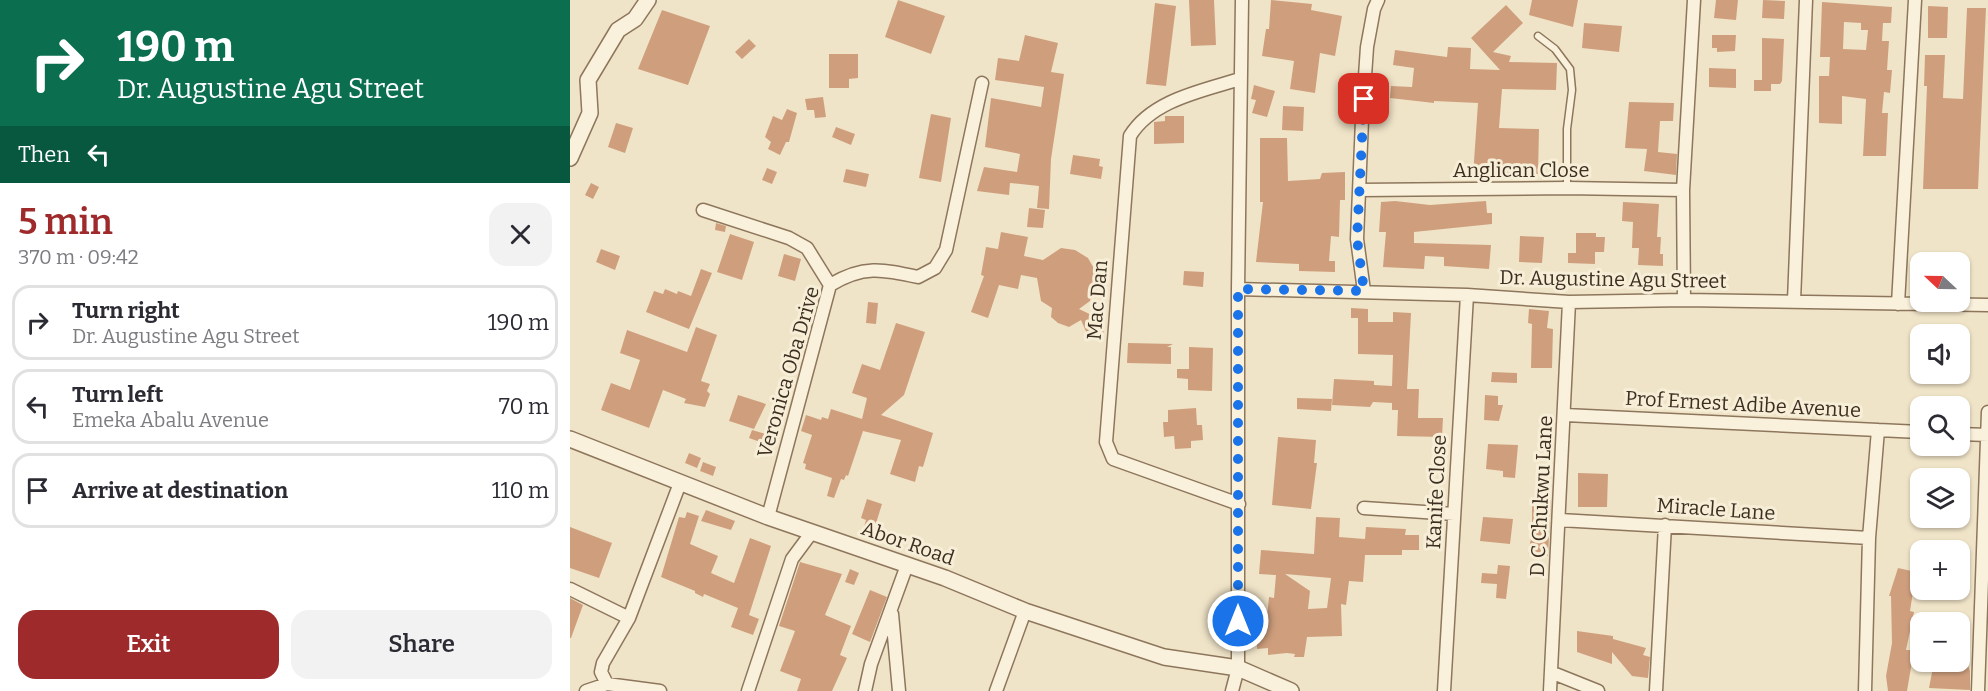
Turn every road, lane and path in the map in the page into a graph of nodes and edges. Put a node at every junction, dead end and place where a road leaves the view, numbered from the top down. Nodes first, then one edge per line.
1 (648, 0) edge
2 (1242, 0) edge
3 (1378, 0) edge
4 (1694, 0) edge
5 (1806, 0) edge
6 (1915, 0) edge
7 (1538, 36) dead end
8 (1240, 79) junction
9 (982, 83) dead end
10 (570, 158) edge
11 (1566, 188) junction
12 (1360, 190) junction
13 (1683, 190) junction
14 (703, 210) dead end
15 (830, 285) junction
16 (1238, 289) junction
17 (1364, 291) junction
18 (1467, 295) junction
19 (1684, 300) junction
20 (1794, 301) junction
21 (1569, 302) junction
22 (1898, 304) junction
23 (1988, 305) edge
24 (1988, 412) edge
25 (1565, 415) junction
26 (1878, 430) junction
27 (1910, 432) edge
28 (1970, 434) edge
29 (1988, 435) edge
30 (570, 439) edge
31 (680, 483) junction
32 (1239, 504) junction
33 (1364, 508) dead end
34 (1454, 514) junction
35 (768, 517) junction
36 (1560, 520) junction
37 (1665, 525) junction
38 (812, 532) junction
39 (1869, 538) junction
40 (1986, 545) edge
41 (907, 565) junction
42 (570, 589) edge
43 (1025, 611) junction
44 (891, 613) junction
45 (629, 618) junction
46 (1238, 668) junction
47 (1553, 673) junction
48 (607, 684) junction
49 (586, 691) edge
50 (660, 691) edge
51 (748, 691) edge
52 (865, 691) edge
53 (899, 691) edge
54 (996, 691) edge
55 (1232, 691) edge
56 (1291, 691) edge
57 (1444, 691) edge
58 (1550, 691) edge
59 (1599, 691) edge
60 (1656, 691) edge
61 (1865, 691) edge
62 (1978, 691) edge

1 - 10 street
2 - 8 street
3 - 12 street
4 - 13 street
5 - 20 street
6 - 22 street
7 - 11 lane
8 - 16 street
8 - 32 street, Mac Dan
9 - 15 street, Veronica Oba Drive
11 - 12 street, Anglican Close
11 - 13 street, Anglican Close
12 - 17 street
13 - 19 street
14 - 15 street
15 - 35 street, Veronica Oba Drive
16 - 17 street, Dr. Augustine Agu Street
16 - 32 street
17 - 18 street, Dr. Augustine Agu Street
18 - 21 street, Dr. Augustine Agu Street
18 - 34 street, Kanife Close
19 - 20 street, Dr. Augustine Agu Street
19 - 21 street, Dr. Augustine Agu Street
20 - 22 street, Dr. Augustine Agu Street
21 - 25 street, D C Chukwu Lane
22 - 23 street, Dr. Augustine Agu Street
24 - 29 street
25 - 26 street, Prof Ernest Adibe Avenue
25 - 36 street, D C Chukwu Lane
26 - 27 street, Prof Ernest Adibe Avenue
26 - 39 street
28 - 29 street
29 - 40 street
30 - 31 street, Abor Road
31 - 35 street, Abor Road
31 - 45 street
32 - 46 street
33 - 34 street
34 - 57 street, Kanife Close
35 - 38 street, Abor Road
36 - 37 street, Miracle Lane
36 - 47 street, D C Chukwu Lane
37 - 39 street, Miracle Lane
37 - 60 street
38 - 41 street, Abor Road
38 - 51 street
39 - 61 street
40 - 62 street
41 - 43 street, Abor Road
41 - 44 street
42 - 45 street
43 - 46 street, Abor Road
43 - 54 street
44 - 52 street
44 - 53 street
45 - 48 street
46 - 55 street
46 - 56 street, Abor Road
47 - 58 street, D C Chukwu Lane
47 - 59 street
48 - 49 street
48 - 50 street

